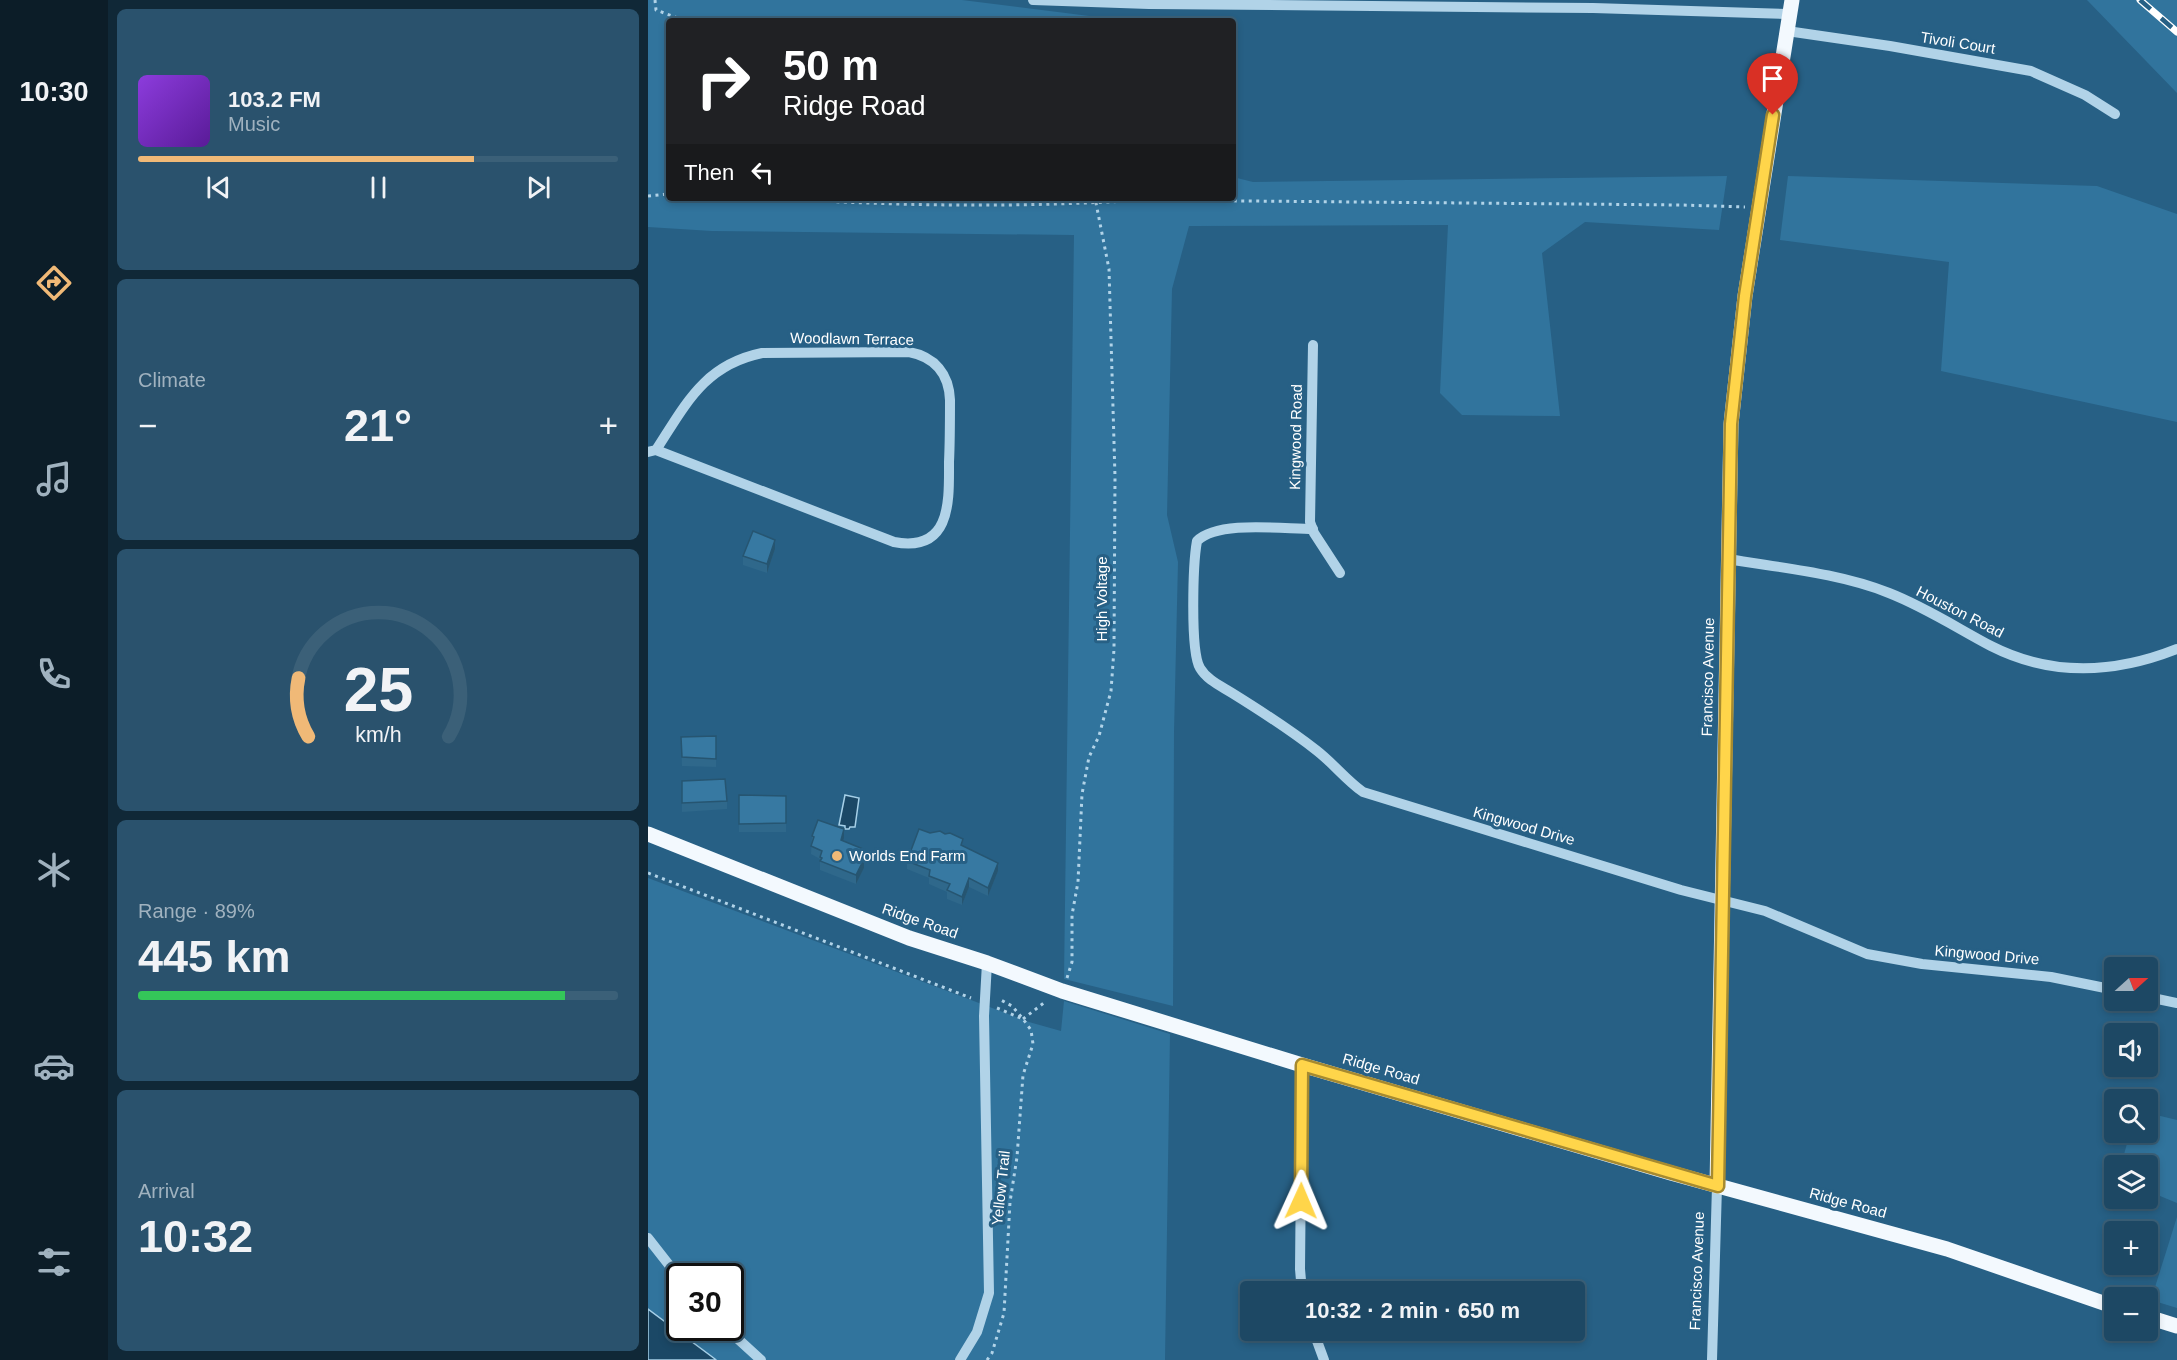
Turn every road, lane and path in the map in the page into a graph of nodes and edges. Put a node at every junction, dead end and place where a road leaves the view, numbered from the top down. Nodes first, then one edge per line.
1 (655, 0) edge
2 (1033, 0) edge
3 (1791, 7) edge
4 (678, 18) edge
5 (1787, 31) junction
6 (2115, 114) dead end
7 (666, 194) edge
8 (648, 196) edge
9 (817, 201) edge
10 (1078, 201) edge
11 (1092, 201) edge
12 (1095, 201) edge
13 (1236, 201) edge
14 (1082, 204) junction
15 (1759, 208) junction
16 (1313, 345) dead end
17 (652, 451) edge
18 (1312, 529) junction
19 (1728, 559) junction
20 (1340, 573) dead end
21 (2177, 649) edge
22 (648, 834) edge
23 (648, 873) edge
24 (1722, 900) junction
25 (987, 963) junction
26 (2104, 988) edge
27 (1062, 991) junction
28 (986, 992) junction
29 (2158, 999) edge
30 (2177, 1003) edge
31 (985, 1004) junction
32 (1023, 1019) junction
33 (1302, 1065) junction
34 (1718, 1186) junction
35 (648, 1238) edge
36 (668, 1263) edge
37 (1301, 1281) edge
38 (2104, 1303) edge
39 (2158, 1320) edge
40 (2177, 1326) edge
41 (740, 1341) edge
42 (1317, 1341) edge
43 (761, 1360) edge
44 (960, 1360) edge
45 (987, 1360) edge
46 (1324, 1360) edge
47 (1712, 1360) edge

1 - 4 path
2 - 3 street
3 - 5 main road, Francisco Avenue
5 - 6 street, Tivoli Court
5 - 15 main road, Francisco Avenue
7 - 8 path
9 - 14 path
10 - 14 path
11 - 14 path
12 - 27 path, High Voltage
13 - 15 path
15 - 19 main road, Francisco Avenue
16 - 18 street, Kingwood Road
17 - 17 street, Woodlawn Terrace
18 - 20 street
18 - 24 street, Kingwood Drive
19 - 21 street, Houston Road
19 - 24 main road, Francisco Avenue
22 - 25 main road, Ridge Road
23 - 31 path
24 - 26 street, Kingwood Drive
24 - 34 main road, Francisco Avenue
25 - 27 main road, Ridge Road
25 - 28 street
27 - 32 path
27 - 33 main road, Ridge Road
28 - 31 street
28 - 32 path
29 - 30 street
31 - 32 path
31 - 44 street
32 - 45 path, Yellow Trail
33 - 34 main road, Ridge Road
33 - 37 street
34 - 38 main road, Ridge Road
34 - 47 street, Francisco Avenue
35 - 36 street
39 - 40 main road
41 - 43 street
42 - 46 street

